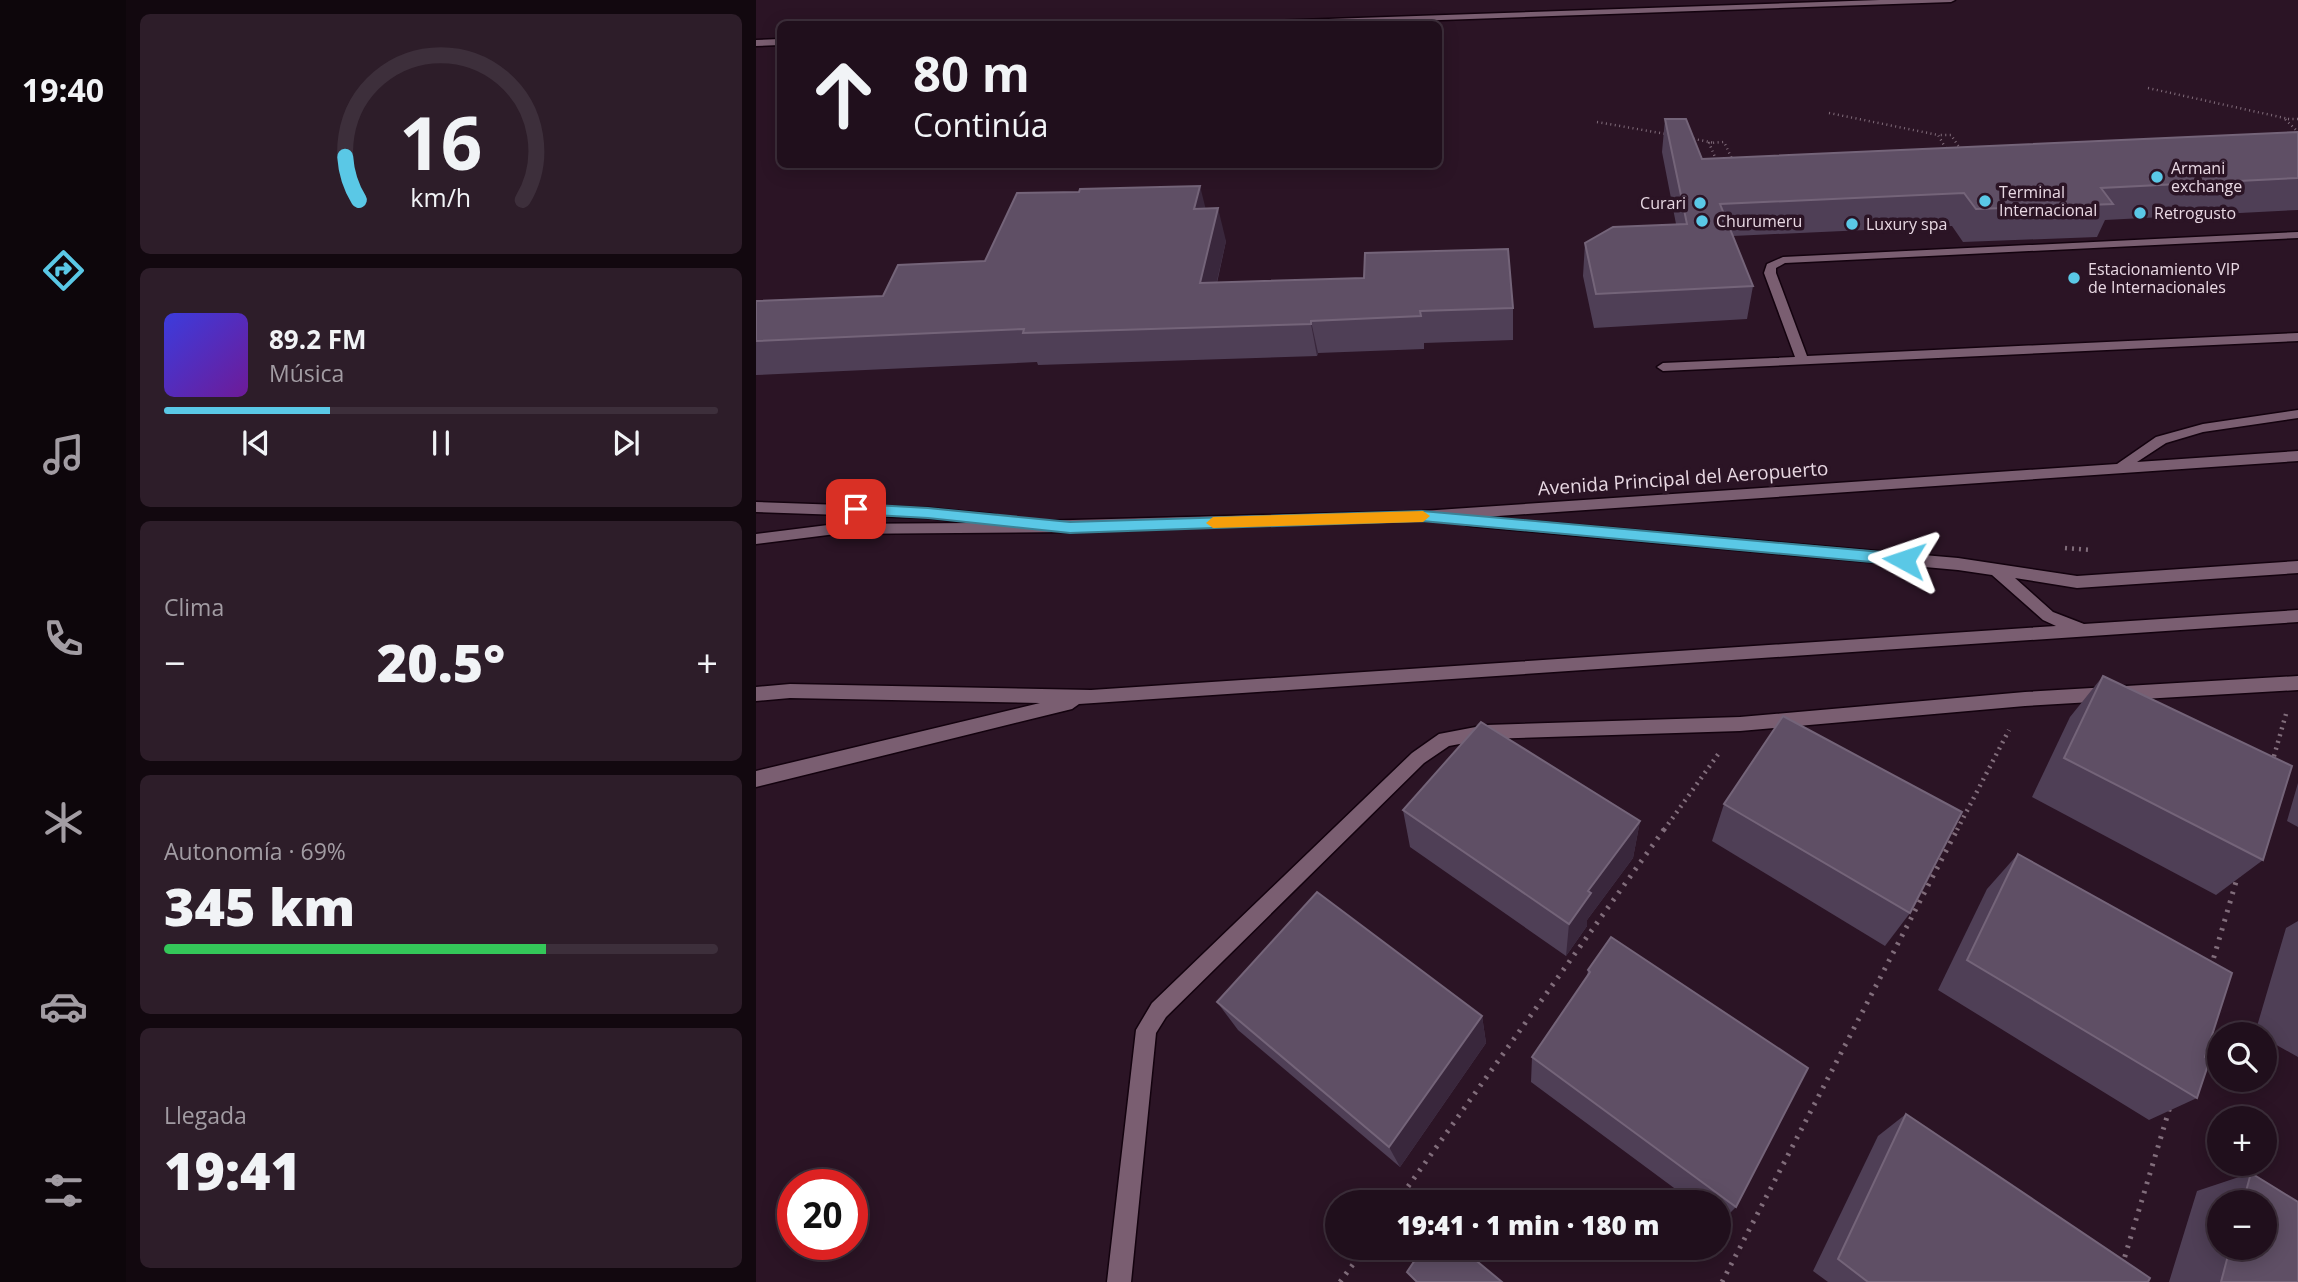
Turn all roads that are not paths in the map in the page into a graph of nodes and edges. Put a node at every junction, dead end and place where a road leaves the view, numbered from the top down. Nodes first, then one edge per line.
1 (1951, 0) edge
2 (1354, 21) edge
3 (777, 42) edge
4 (756, 43) edge
5 (2298, 235) edge
6 (2298, 337) edge
7 (1802, 359) junction
8 (1662, 367) dead end
9 (2298, 414) edge
10 (2298, 456) edge
11 (2121, 466) junction
12 (756, 507) edge
13 (1422, 516) junction
14 (1070, 527) junction
15 (756, 539) edge
16 (2298, 568) edge
17 (1995, 570) junction
18 (2298, 616) edge
19 (2085, 631) junction
20 (2297, 683) edge
21 (756, 694) edge
22 (1091, 697) junction
23 (756, 779) edge
24 (1119, 1282) edge

1 - 2 lane
3 - 4 lane
5 - 7 lane
6 - 7 lane
7 - 8 lane
9 - 11 lane
10 - 11 lane, Avenida Principal del Aeropuerto
11 - 13 lane, Avenida Principal del Aeropuerto
12 - 14 lane, Avenida Principal del Aeropuerto
13 - 14 lane, Avenida Principal del Aeropuerto
13 - 17 lane
14 - 15 lane, Avenida Principal del Aeropuerto
16 - 17 lane
17 - 19 lane
18 - 19 lane
19 - 22 lane
20 - 24 lane
21 - 22 lane
22 - 23 lane

